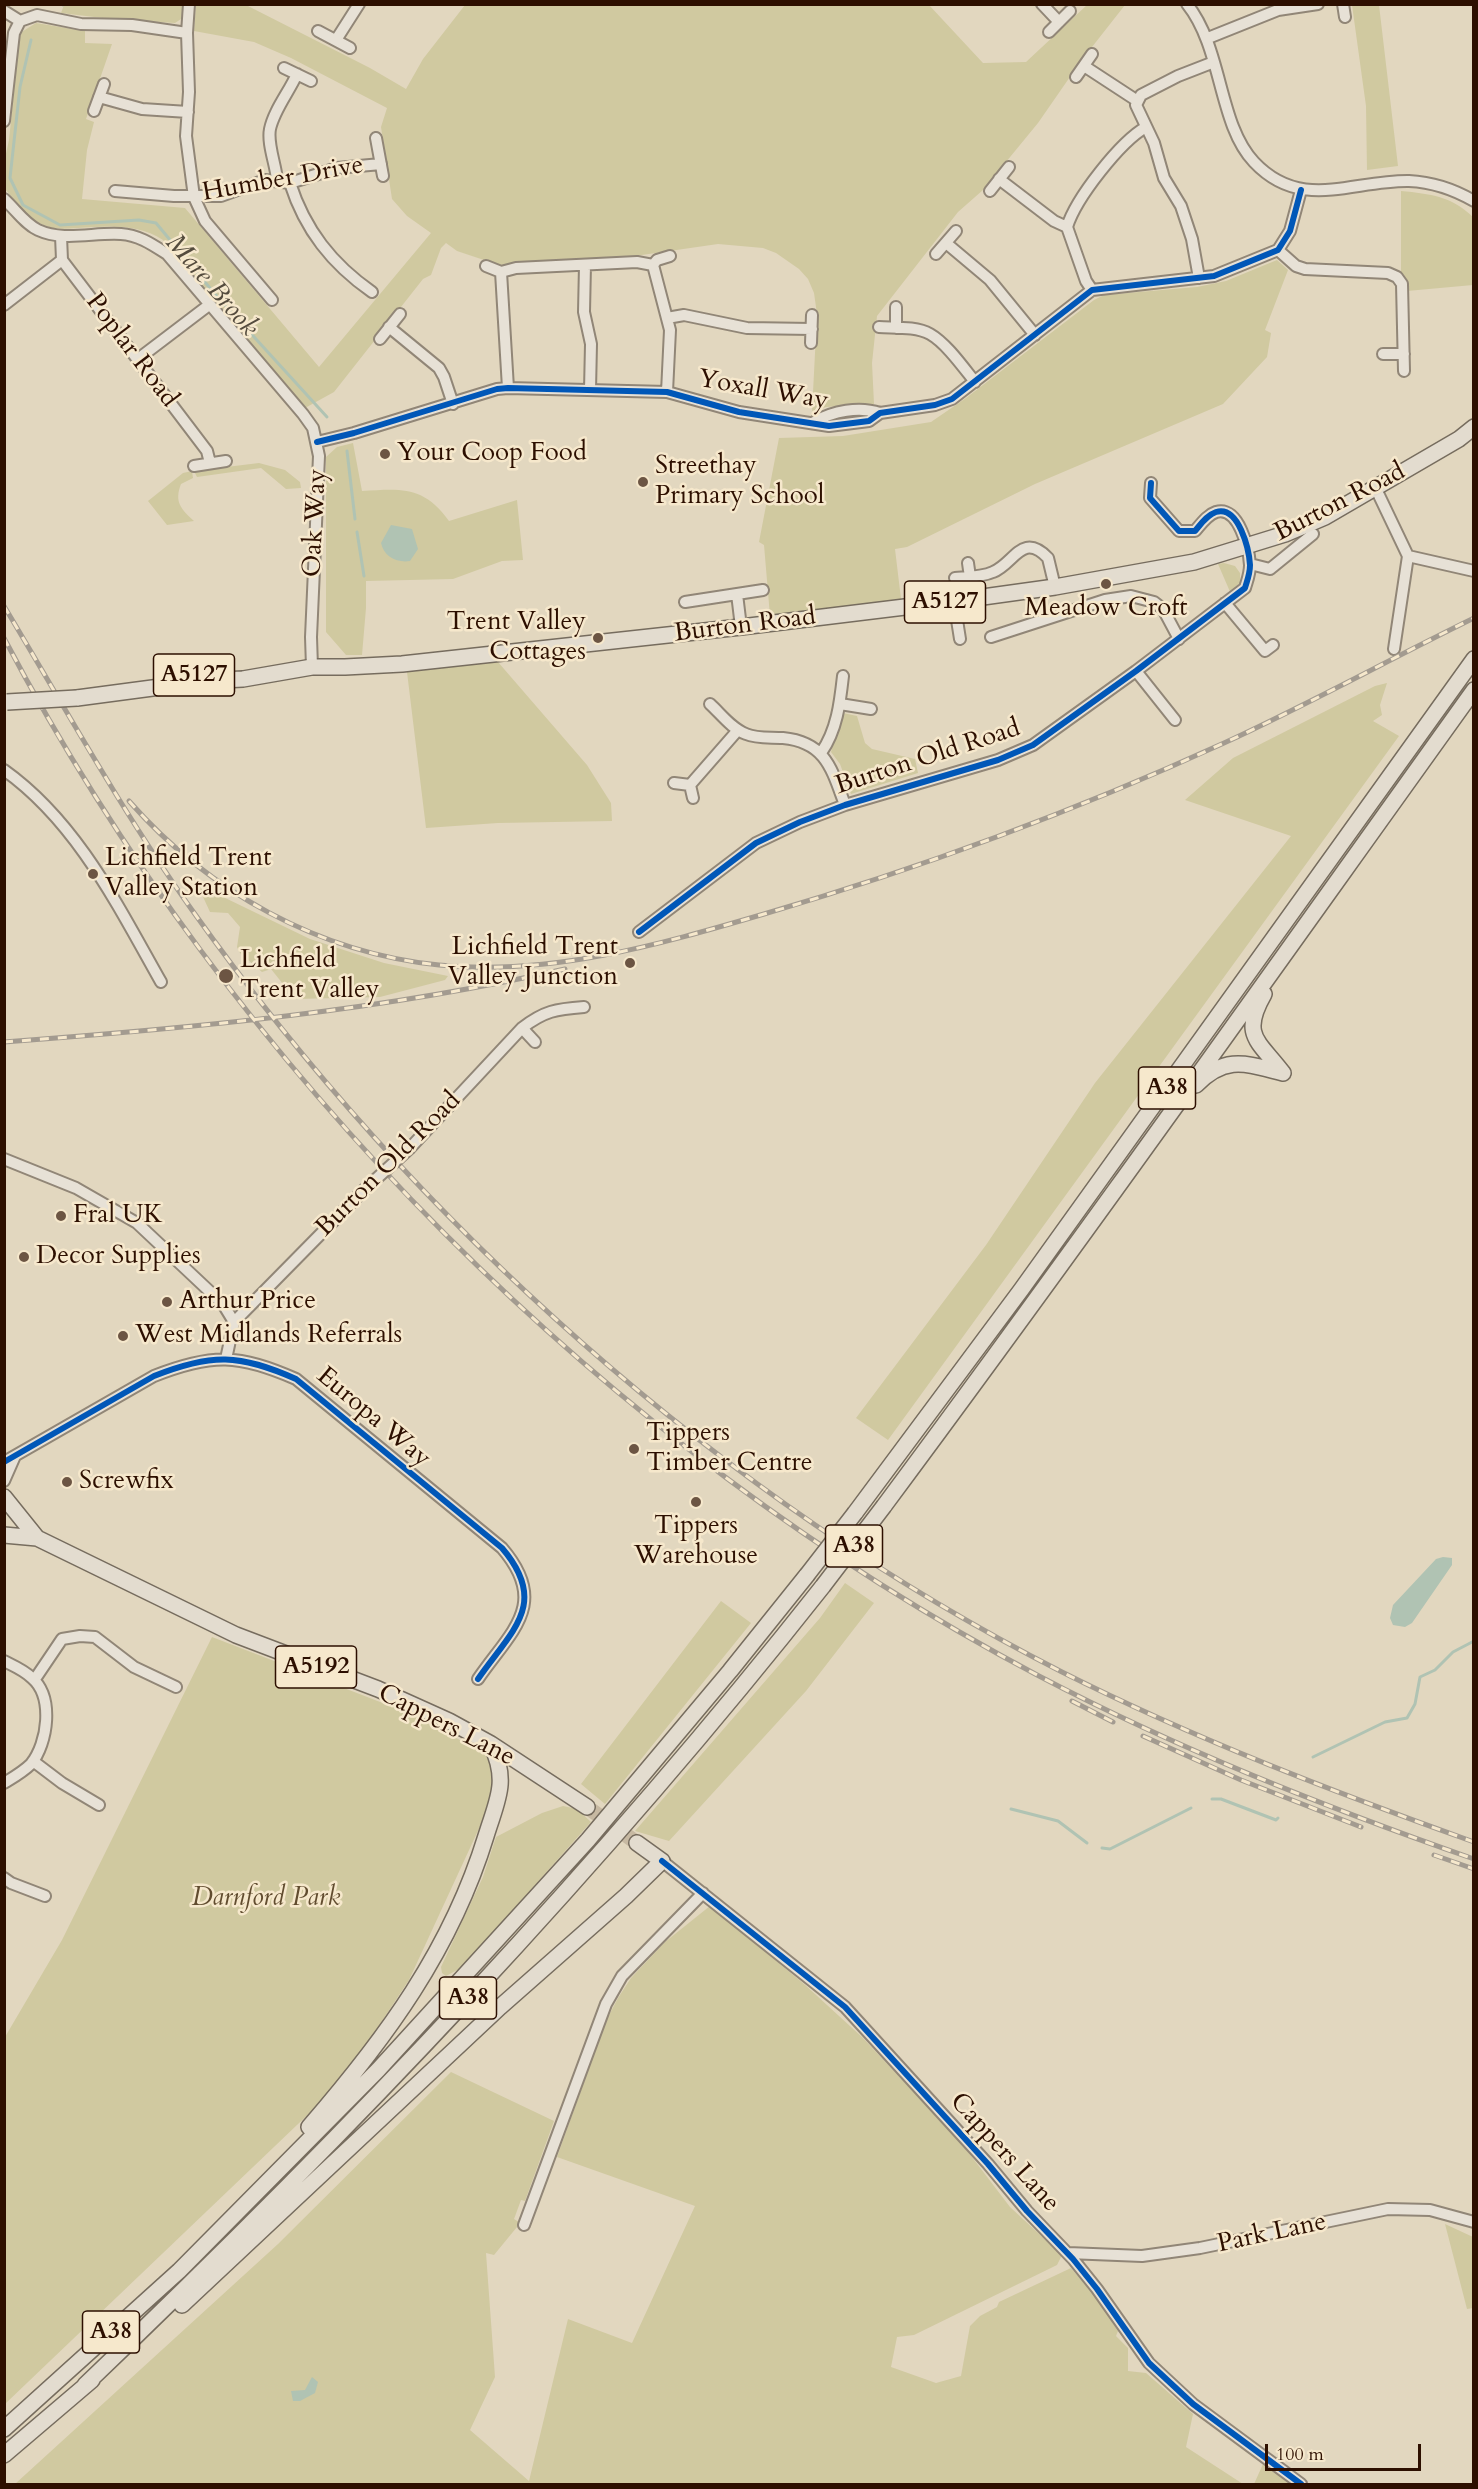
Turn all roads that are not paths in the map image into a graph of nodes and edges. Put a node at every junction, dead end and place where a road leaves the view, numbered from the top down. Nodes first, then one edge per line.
1 (189, 4) edge
2 (359, 4) edge
3 (1042, 4) edge
4 (1187, 4) edge
5 (1318, 4) edge
6 (1343, 4) edge
7 (1277, 7) edge
8 (1070, 10) dead end
9 (4, 11) edge
10 (1345, 17) dead end
11 (20, 21) junction
12 (1059, 22) junction
13 (318, 31) dead end
14 (1049, 32) dead end
15 (187, 33) junction
16 (1208, 38) junction
17 (336, 40) junction
18 (350, 48) dead end
19 (1092, 54) dead end
20 (1214, 62) junction
21 (1084, 66) junction
22 (284, 68) dead end
23 (297, 74) junction
24 (1076, 77) dead end
25 (311, 81) dead end
26 (104, 84) dead end
27 (99, 97) junction
28 (1139, 97) junction
29 (94, 111) dead end
30 (188, 112) junction
31 (4, 121) edge
32 (1146, 128) junction
33 (376, 138) dead end
34 (381, 164) junction
35 (1009, 166) dead end
36 (382, 176) dead end
37 (999, 179) junction
38 (277, 180) junction
39 (290, 183) junction
40 (1301, 190) junction
41 (114, 191) dead end
42 (990, 191) dead end
43 (194, 196) junction
44 (4, 199) edge
45 (1473, 201) edge
46 (1067, 227) junction
47 (956, 231) dead end
48 (60, 236) junction
49 (946, 243) junction
50 (1278, 250) junction
51 (936, 254) dead end
52 (670, 256) dead end
53 (62, 260) junction
54 (585, 265) junction
55 (652, 265) junction
56 (486, 266) dead end
57 (501, 272) junction
58 (1199, 278) junction
59 (1092, 290) junction
60 (372, 292) dead end
61 (272, 300) dead end
62 (4, 305) edge
63 (209, 305) junction
64 (896, 307) dead end
65 (400, 314) dead end
66 (812, 315) dead end
67 (667, 318) junction
68 (389, 327) junction
69 (879, 327) dead end
70 (896, 328) junction
71 (812, 329) junction
72 (1035, 335) junction
73 (380, 339) dead end
74 (811, 343) dead end
75 (1383, 354) dead end
76 (1404, 354) junction
77 (138, 359) junction
78 (1404, 372) dead end
79 (975, 382) junction
80 (508, 388) junction
81 (590, 390) junction
82 (667, 392) junction
83 (453, 404) junction
84 (1473, 427) edge
85 (1466, 436) edge
86 (317, 442) junction
87 (226, 461) dead end
88 (210, 463) junction
89 (194, 466) dead end
90 (1151, 483) dead end
91 (1376, 489) junction
92 (1313, 534) dead end
93 (1246, 547) junction
94 (1408, 556) junction
95 (968, 563) dead end
96 (1250, 564) junction
97 (1473, 571) edge
98 (969, 577) junction
99 (955, 578) dead end
100 (1055, 587) junction
101 (762, 590) dead end
102 (737, 594) junction
103 (954, 601) junction
104 (1225, 603) junction
105 (690, 605) dead end
106 (1004, 619) dead end
107 (741, 627) junction
108 (1008, 631) junction
109 (991, 637) dead end
110 (960, 639) dead end
111 (1179, 639) junction
112 (1273, 645) dead end
113 (1394, 649) dead end
114 (1473, 659) edge
115 (312, 667) junction
116 (1136, 671) junction
117 (843, 676) dead end
118 (1473, 690) edge
119 (6, 702) edge
120 (710, 704) dead end
121 (840, 704) junction
122 (1179, 705) dead end
123 (871, 709) dead end
124 (738, 730) junction
125 (821, 753) junction
126 (4, 771) edge
127 (674, 783) dead end
128 (690, 785) junction
129 (693, 798) dead end
130 (845, 805) junction
131 (639, 932) dead end
132 (1299, 933) junction
133 (161, 982) dead end
134 (584, 1007) dead end
135 (522, 1028) junction
136 (535, 1042) dead end
137 (1167, 1115) junction
138 (4, 1160) edge
139 (234, 1322) junction
140 (226, 1359) junction
141 (15, 1456) junction
142 (4, 1462) edge
143 (4, 1481) edge
144 (4, 1497) edge
145 (4, 1529) edge
146 (4, 1536) edge
147 (38, 1538) junction
148 (4, 1661) edge
149 (34, 1679) junction
150 (478, 1679) dead end
151 (176, 1687) dead end
152 (491, 1744) junction
153 (33, 1761) junction
154 (529, 1769) junction
155 (4, 1783) edge
156 (502, 1783) junction
157 (99, 1805) dead end
158 (587, 1807) tunnel mouth
159 (637, 1843) tunnel mouth
160 (662, 1861) junction
161 (4, 1878) edge
162 (703, 1893) junction
163 (45, 1896) dead end
164 (1473, 2222) edge
165 (524, 2225) dead end
166 (217, 2233) junction
167 (1068, 2253) junction
168 (85, 2385) junction
169 (4, 2429) edge
170 (4, 2456) edge
171 (1301, 2484) edge

1 - 15 street
2 - 17 street
3 - 12 street
4 - 16 street
5 - 7 street
6 - 10 street
7 - 16 street
8 - 12 street
9 - 11 street
11 - 15 street
11 - 31 street
12 - 14 street
13 - 17 street
15 - 30 street
16 - 20 street
17 - 18 street
19 - 21 street
20 - 28 street
20 - 40 street
21 - 24 street
21 - 28 street
22 - 23 street
23 - 25 street
23 - 38 street
26 - 27 street
27 - 29 street
27 - 30 street
28 - 32 street
30 - 43 street
32 - 46 street
32 - 58 street
33 - 34 street, Humber Drive
34 - 36 street, Humber Drive
34 - 39 street, Humber Drive
35 - 37 street
37 - 42 street
37 - 46 street
38 - 39 street, Humber Drive
38 - 43 street, Humber Drive
39 - 60 street
40 - 45 street
40 - 50 street
41 - 43 street, Humber Drive
43 - 61 street
44 - 48 street, Oak Way
46 - 59 street
47 - 49 street
48 - 53 street
48 - 63 street, Oak Way
49 - 51 street
49 - 72 street
50 - 58 street
50 - 76 street
52 - 55 street
53 - 62 street
53 - 77 street, Poplar Road
54 - 55 street
54 - 57 street
54 - 81 street
55 - 67 street
56 - 57 street
57 - 80 street
58 - 59 street
59 - 72 street, Yoxall Way
63 - 77 street
63 - 86 street, Oak Way
64 - 70 street
65 - 68 street
66 - 71 street
67 - 71 street
67 - 82 street
68 - 73 street
68 - 83 street
69 - 70 street
70 - 79 street
71 - 74 street
72 - 79 street, Yoxall Way
75 - 76 street
76 - 78 street
77 - 88 street, Poplar Road
79 - 82 street, Yoxall Way
80 - 81 street, Yoxall Way
80 - 83 street, Yoxall Way
81 - 82 street, Yoxall Way
83 - 86 street, Yoxall Way
84 - 85 highway, A5127
85 - 91 highway, Burton Road / A5127
86 - 115 street, Oak Way
87 - 88 street
88 - 89 street
90 - 93 street
91 - 93 highway, Burton Road / A5127
91 - 94 street
92 - 96 street
93 - 96 street
93 - 100 highway, Burton Road / A5127
94 - 97 street
94 - 113 street
95 - 98 street
96 - 104 street, Burton Old Road
98 - 99 street
98 - 100 street
100 - 103 highway, Burton Road / A5127
101 - 102 street
102 - 105 street
102 - 107 street
103 - 107 highway, Burton Road / A5127
103 - 110 street
104 - 111 street, Burton Old Road
104 - 112 street
106 - 108 street
107 - 115 highway, Burton Road / A5127
108 - 109 street
108 - 111 street
111 - 116 street, Burton Old Road
114 - 166 highway, A38, bridge
115 - 119 highway, Burton Road / A5127, bridge
116 - 122 street
116 - 130 street, Burton Old Road
117 - 121 street
118 - 132 highway, A38
120 - 124 street
121 - 123 street
121 - 125 street
124 - 125 street
124 - 128 street
125 - 130 street
126 - 133 street
127 - 128 street
128 - 129 street
130 - 131 street, Burton Old Road
132 - 137 highway, A38
132 - 137 highway
134 - 135 street, Burton Old Road
135 - 136 street
135 - 139 street, Burton Old Road, bridge
137 - 168 highway, A38, bridge
138 - 139 street
139 - 140 street
140 - 141 street, Europa Way
140 - 150 street, Europa Way
141 - 142 street, Europa Way
141 - 143 street
144 - 145 highway
144 - 147 highway, Cappers Lane / A5192
146 - 147 highway, Cappers Lane / A5192
147 - 152 highway, Cappers Lane / A5192
148 - 149 street
149 - 151 street
149 - 153 street
152 - 154 highway, Cappers Lane / A5192
152 - 156 highway
153 - 155 street
153 - 157 street
154 - 156 highway
154 - 158 highway, Cappers Lane / A5192
156 - 166 highway
159 - 160 highway, Cappers Lane
160 - 162 street, Cappers Lane
160 - 168 highway
161 - 163 street
162 - 165 street
162 - 167 street, Cappers Lane
164 - 167 street, Park Lane
166 - 169 highway, A38
167 - 171 street, Cappers Lane
168 - 170 highway, A38

